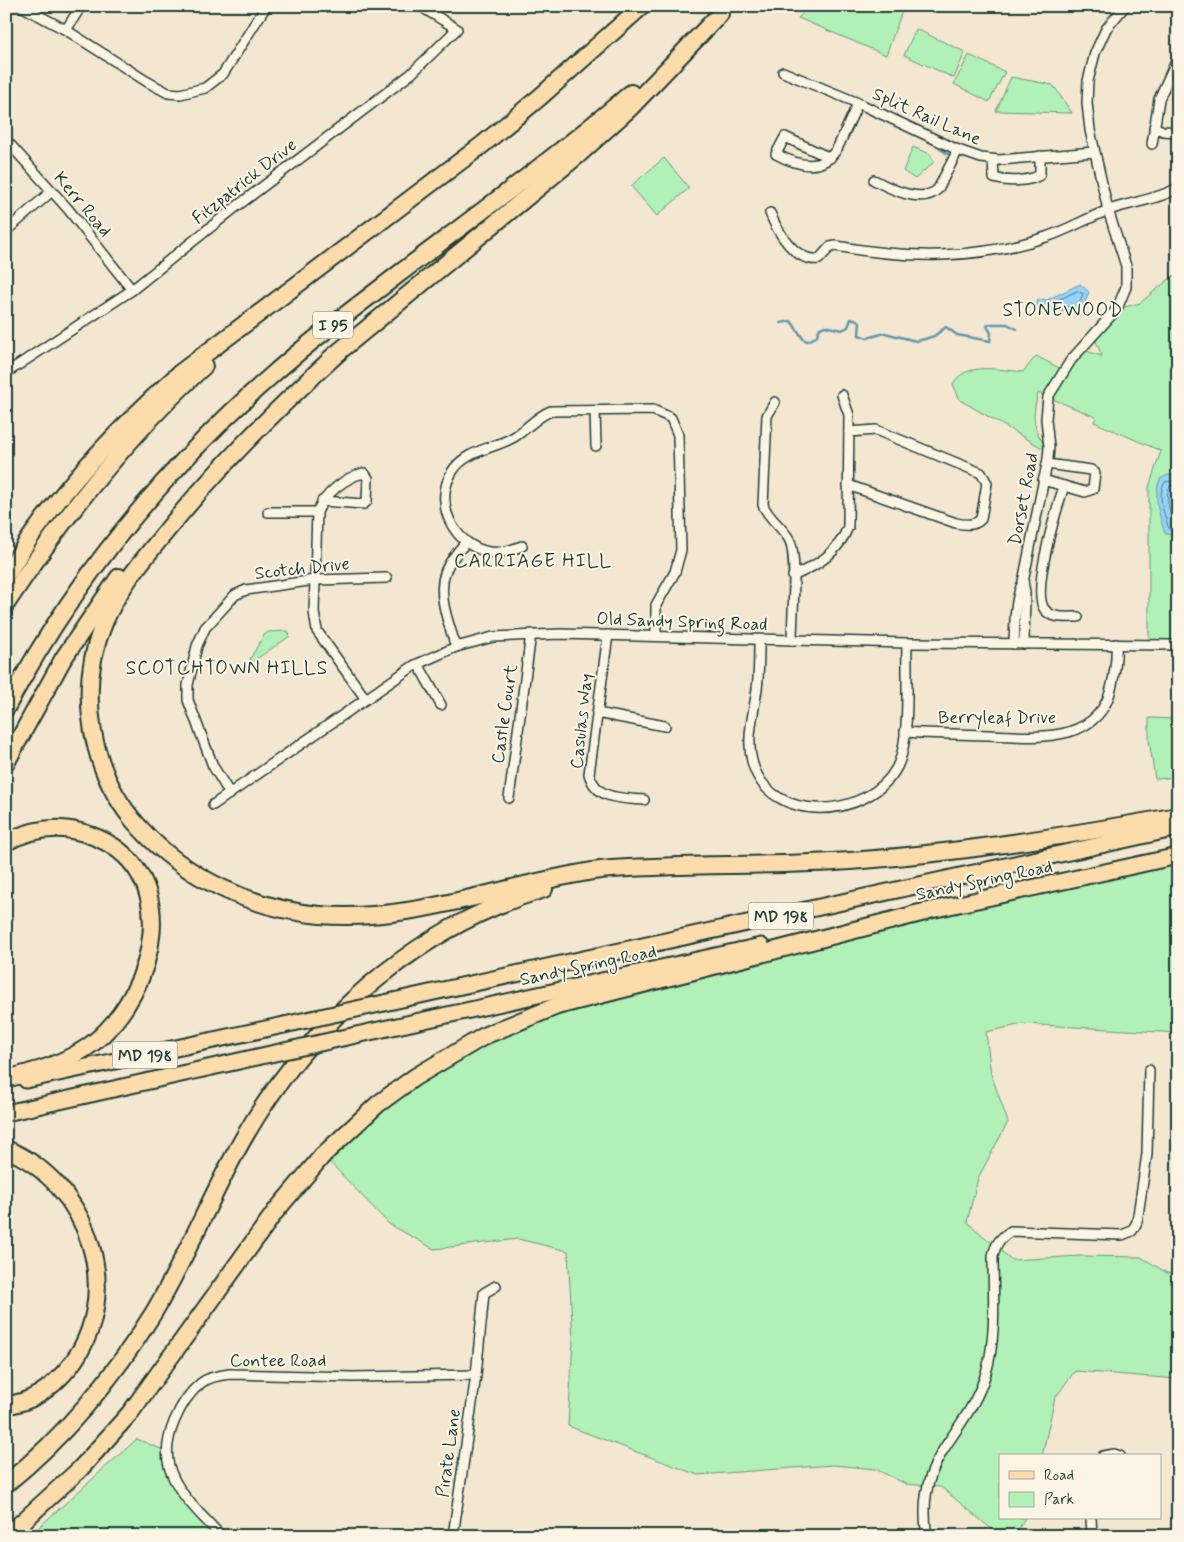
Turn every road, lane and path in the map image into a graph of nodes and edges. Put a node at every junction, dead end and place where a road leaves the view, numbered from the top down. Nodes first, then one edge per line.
1 (21, 6) edge
2 (81, 6) edge
3 (266, 6) edge
4 (420, 6) edge
5 (642, 6) edge
6 (1125, 6) edge
7 (723, 10) edge
8 (66, 30) junction
9 (1178, 58) edge
10 (783, 72) dead end
11 (858, 103) junction
12 (1154, 127) junction
13 (1178, 132) edge
14 (6, 140) edge
15 (1152, 144) dead end
16 (958, 150) junction
17 (1094, 152) junction
18 (1040, 156) junction
19 (830, 158) junction
20 (993, 160) junction
21 (874, 180) dead end
22 (1178, 188) edge
23 (52, 191) junction
24 (1108, 210) junction
25 (770, 213) dead end
26 (6, 231) edge
27 (293, 289) junction
28 (132, 290) junction
29 (339, 352) junction
30 (6, 373) edge
31 (842, 395) dead end
32 (775, 402) dead end
33 (595, 411) junction
34 (849, 432) junction
35 (596, 446) dead end
36 (1047, 464) junction
37 (1043, 480) junction
38 (848, 485) junction
39 (1064, 486) junction
40 (322, 501) junction
41 (268, 512) dead end
42 (317, 512) junction
43 (466, 542) junction
44 (522, 546) dead end
45 (6, 575) edge
46 (793, 576) junction
47 (387, 578) dead end
48 (315, 580) junction
49 (1023, 582) junction
50 (1041, 582) junction
51 (6, 604) edge
52 (1078, 617) dead end
53 (531, 634) junction
54 (608, 635) junction
55 (656, 636) junction
56 (759, 640) junction
57 (792, 640) junction
58 (907, 643) junction
59 (1014, 644) junction
60 (1024, 644) junction
61 (1116, 644) junction
62 (1178, 645) edge
63 (456, 646) junction
64 (418, 664) junction
65 (365, 698) junction
66 (441, 705) dead end
67 (6, 708) edge
68 (597, 713) junction
69 (665, 726) dead end
70 (905, 732) junction
71 (6, 763) edge
72 (230, 794) junction
73 (509, 798) dead end
74 (644, 800) dead end
75 (213, 805) dead end
76 (1178, 816) edge
77 (1178, 828) edge
78 (6, 842) edge
79 (1178, 856) edge
80 (664, 867) junction
81 (925, 912) junction
82 (1149, 1070) dead end
83 (6, 1079) edge
84 (6, 1084) edge
85 (6, 1113) edge
86 (6, 1149) edge
87 (496, 1286) dead end
88 (476, 1375) junction
89 (6, 1405) edge
90 (6, 1484) edge
91 (1091, 1520) edge
92 (7, 1536) edge
93 (221, 1536) edge
94 (453, 1536) edge
95 (927, 1536) edge
96 (1092, 1536) edge

1 - 8 street
2 - 8 street
3 - 8 street
4 - 28 street, Fitzpatrick Drive
5 - 27 highway
6 - 17 street, Dorset Road
7 - 29 highway
7 - 67 highway, I 95
9 - 12 street
10 - 11 street, Split Rail Lane
11 - 16 street, Split Rail Lane
11 - 19 street
12 - 13 street
12 - 15 street
14 - 23 street, Kerr Road
16 - 20 street, Split Rail Lane
16 - 21 street
17 - 18 street, Split Rail Lane
17 - 24 street, Dorset Road
18 - 20 street, Split Rail Lane
18 - 20 street
19 - 19 street
22 - 24 street
23 - 26 street
23 - 28 street, Kerr Road
24 - 25 street
24 - 36 street, Dorset Road
27 - 45 highway
27 - 51 highway
28 - 30 street, Fitzpatrick Drive
29 - 71 highway
29 - 80 highway
31 - 34 street
32 - 46 street
33 - 35 street
33 - 43 street
33 - 55 street
34 - 38 street
34 - 38 street
36 - 37 street, Dorset Road
36 - 39 street
37 - 39 street
37 - 49 street, Dorset Road
38 - 46 street
39 - 50 street
40 - 40 street
40 - 42 street
41 - 42 street
42 - 48 street
43 - 44 street
43 - 63 street
46 - 57 street
47 - 48 street, Scotch Drive
48 - 65 street
48 - 72 street, Scotch Drive
49 - 50 street
49 - 59 street
49 - 60 street, Dorset Road
50 - 52 street
53 - 54 street, Old Sandy Spring Road
53 - 63 street, Old Sandy Spring Road
53 - 73 street, Castle Court
54 - 55 street, Old Sandy Spring Road
54 - 68 street, Casulas Way
55 - 56 street, Old Sandy Spring Road
56 - 57 street, Old Sandy Spring Road
56 - 70 street
57 - 58 street, Old Sandy Spring Road
58 - 59 street, Old Sandy Spring Road
58 - 70 street
59 - 60 street, Old Sandy Spring Road
60 - 61 street, Old Sandy Spring Road
61 - 62 street, Old Sandy Spring Road
61 - 70 street, Berryleaf Drive
63 - 64 street, Old Sandy Spring Road
64 - 65 street, Old Sandy Spring Road
64 - 66 street
65 - 72 street, Old Sandy Spring Road
68 - 69 street
68 - 74 street, Casulas Way
72 - 75 street, Old Sandy Spring Road
76 - 80 highway
77 - 84 main road, Sandy Spring Road / MD 198, bridge
78 - 83 highway
79 - 81 main road, Sandy Spring Road / MD 198
80 - 90 highway
81 - 85 main road, Sandy Spring Road / MD 198, bridge
81 - 92 highway
82 - 95 street
86 - 89 highway
87 - 88 street, Pirate Lane
88 - 93 street, Contee Road
88 - 94 street, Pirate Lane
91 - 96 street

